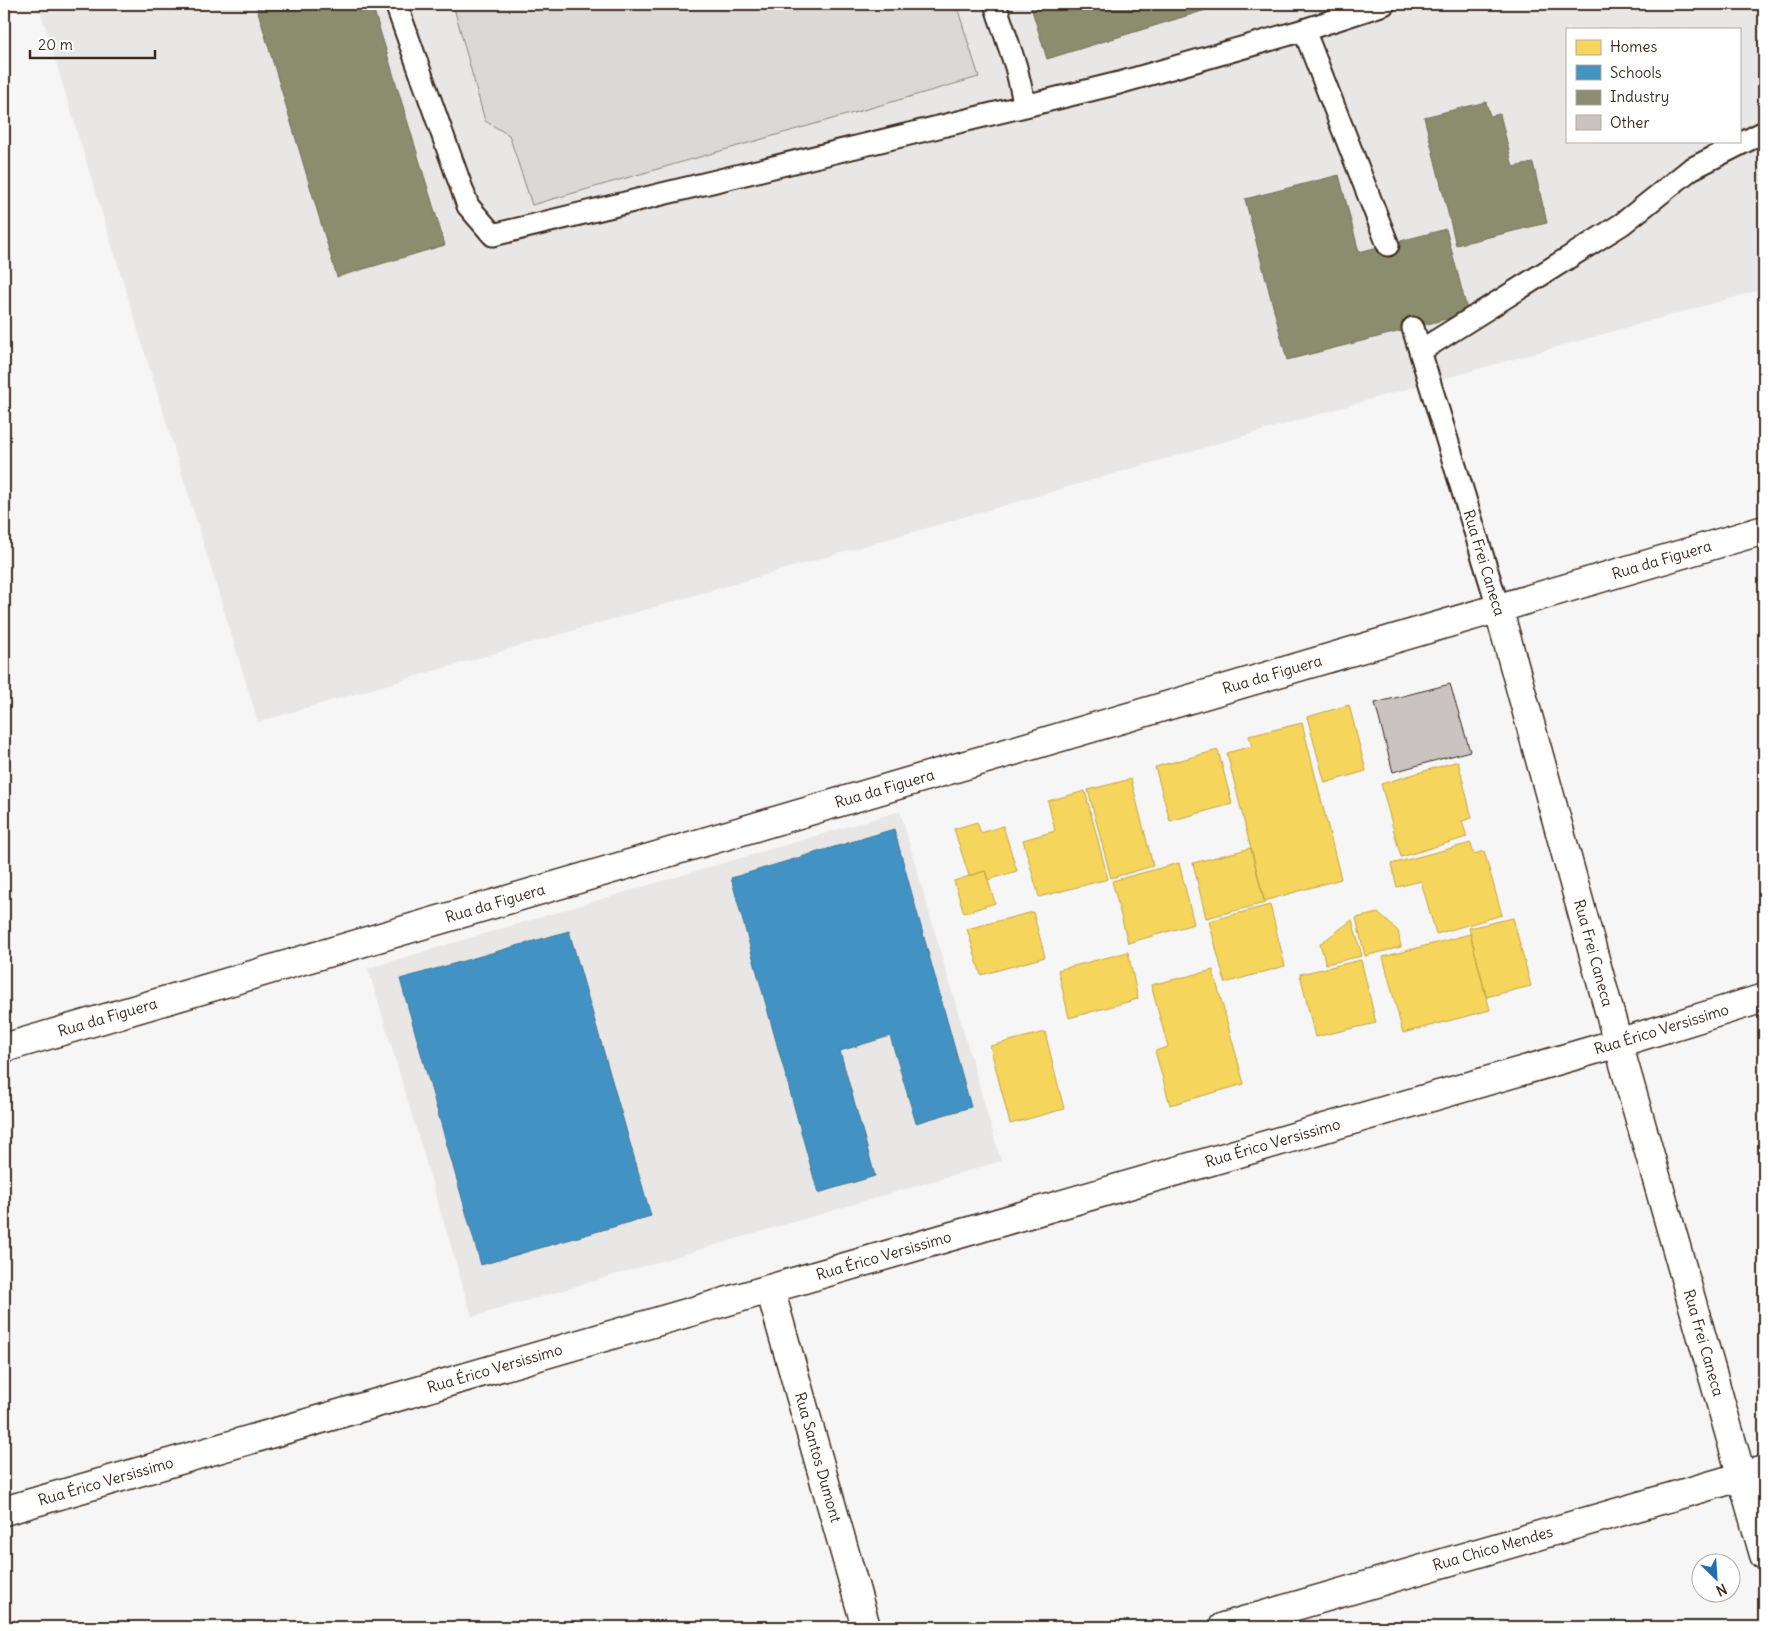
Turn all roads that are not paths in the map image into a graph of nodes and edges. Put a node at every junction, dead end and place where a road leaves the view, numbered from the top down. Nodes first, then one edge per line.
1 (396, 4) edge
2 (995, 4) edge
3 (1384, 4) edge
4 (1304, 30) junction
5 (1025, 106) junction
6 (1764, 132) edge
7 (1388, 245) dead end
8 (1414, 328) dead end
9 (1420, 351) junction
10 (1764, 530) edge
11 (1498, 607) junction
12 (1764, 998) edge
13 (1618, 1043) junction
14 (4, 1048) edge
15 (770, 1288) junction
16 (1753, 1473) edge
17 (4, 1511) edge
18 (1764, 1555) edge
19 (866, 1627) edge
20 (1223, 1627) edge

1 - 5 lane
2 - 5 lane
3 - 4 lane
4 - 5 lane
4 - 7 lane
6 - 9 lane
8 - 9 lane, Rua Frei Caneca
9 - 11 lane, Rua Frei Caneca
10 - 11 street, Rua da Figuera
11 - 13 street, Rua Frei Caneca
11 - 14 street, Rua da Figuera
12 - 13 street, Rua Érico Versissimo
13 - 15 street, Rua Érico Versissimo
13 - 16 street, Rua Frei Caneca
15 - 17 street, Rua Érico Versissimo
15 - 19 street, Rua Santos Dumont
16 - 18 street, Rua Frei Caneca
16 - 20 street, Rua Chico Mendes

